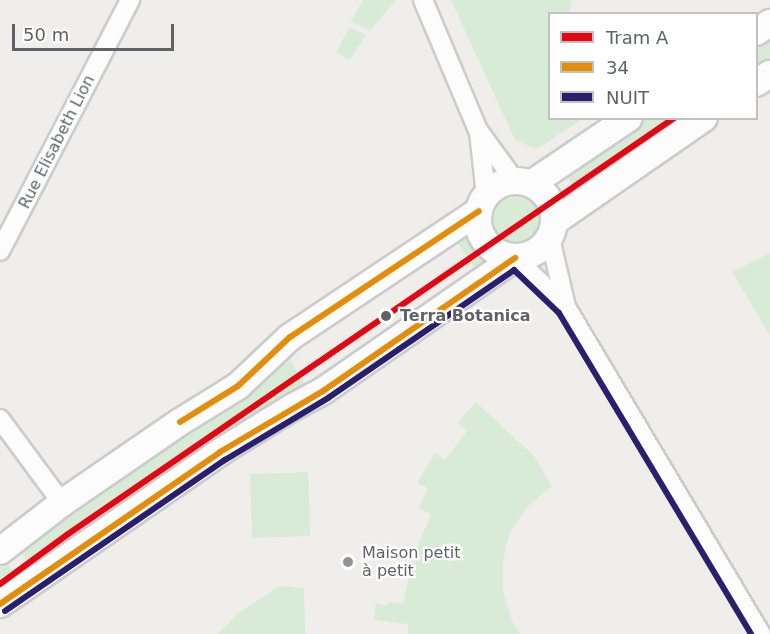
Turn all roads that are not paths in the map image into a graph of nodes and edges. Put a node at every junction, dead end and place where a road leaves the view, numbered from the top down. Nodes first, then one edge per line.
1 (130, 0) edge
2 (423, 0) edge
3 (626, 120) edge
4 (701, 120) edge
5 (478, 130) junction
6 (523, 183) junction
7 (482, 203) junction
8 (552, 230) junction
9 (0, 251) edge
10 (515, 258) junction
11 (566, 307) junction
12 (0, 419) edge
13 (62, 503) junction
14 (0, 551) edge
15 (0, 604) edge
16 (761, 634) edge

1 - 9 street, Rue Elisabeth Lion
2 - 5 street
3 - 6 street
4 - 8 street
5 - 6 street
5 - 7 street
6 - 7 street
6 - 8 street
7 - 10 street
7 - 13 street
8 - 10 street
8 - 11 street
10 - 11 street
10 - 15 street
11 - 16 street
12 - 13 street
13 - 14 street

